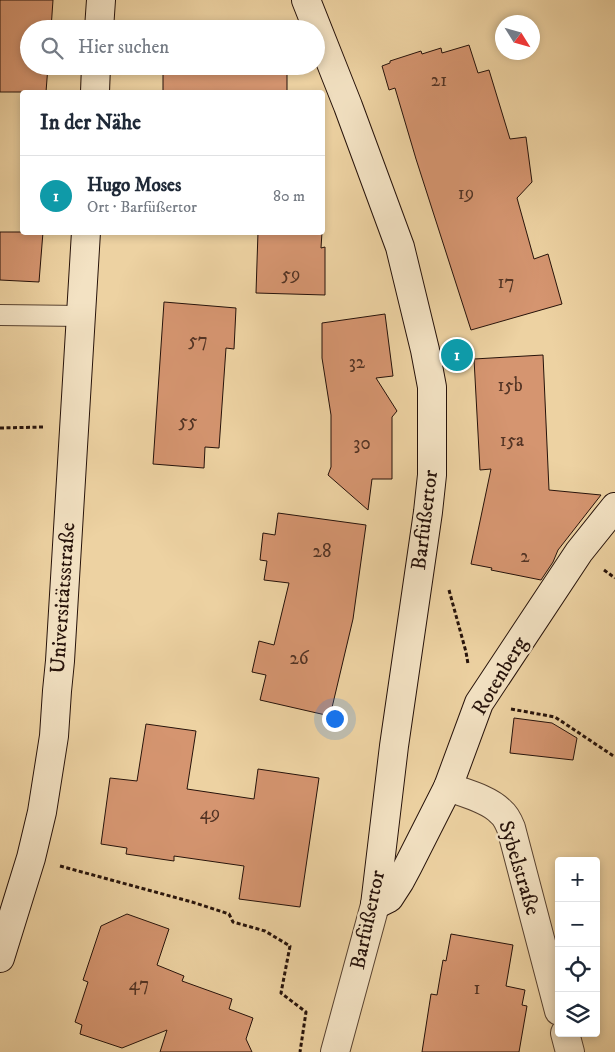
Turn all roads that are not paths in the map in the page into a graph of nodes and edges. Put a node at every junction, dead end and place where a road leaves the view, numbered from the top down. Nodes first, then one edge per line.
1 (101, 0) edge
2 (306, 0) edge
3 (100, 20) edge
4 (314, 20) edge
5 (325, 48) edge
6 (96, 75) edge
7 (95, 90) edge
8 (86, 235) edge
9 (0, 315) edge
10 (81, 316) junction
11 (615, 507) edge
12 (448, 787) junction
13 (375, 905) junction
14 (4, 929) edge
15 (0, 958) edge
16 (555, 996) edge
17 (566, 1037) edge
18 (335, 1052) edge
19 (570, 1052) edge

1 - 3 street
2 - 4 street, Barfüßertor
5 - 13 street, Barfüßertor
6 - 7 street
8 - 10 street, Universitätsstraße
9 - 10 lane
10 - 14 street, Universitätsstraße
11 - 12 street, Rotenberg
12 - 13 street, Rotenberg
12 - 16 street, Sybelstraße
13 - 18 street, Barfüßertor
14 - 15 street, Universitätsstraße
17 - 19 street

